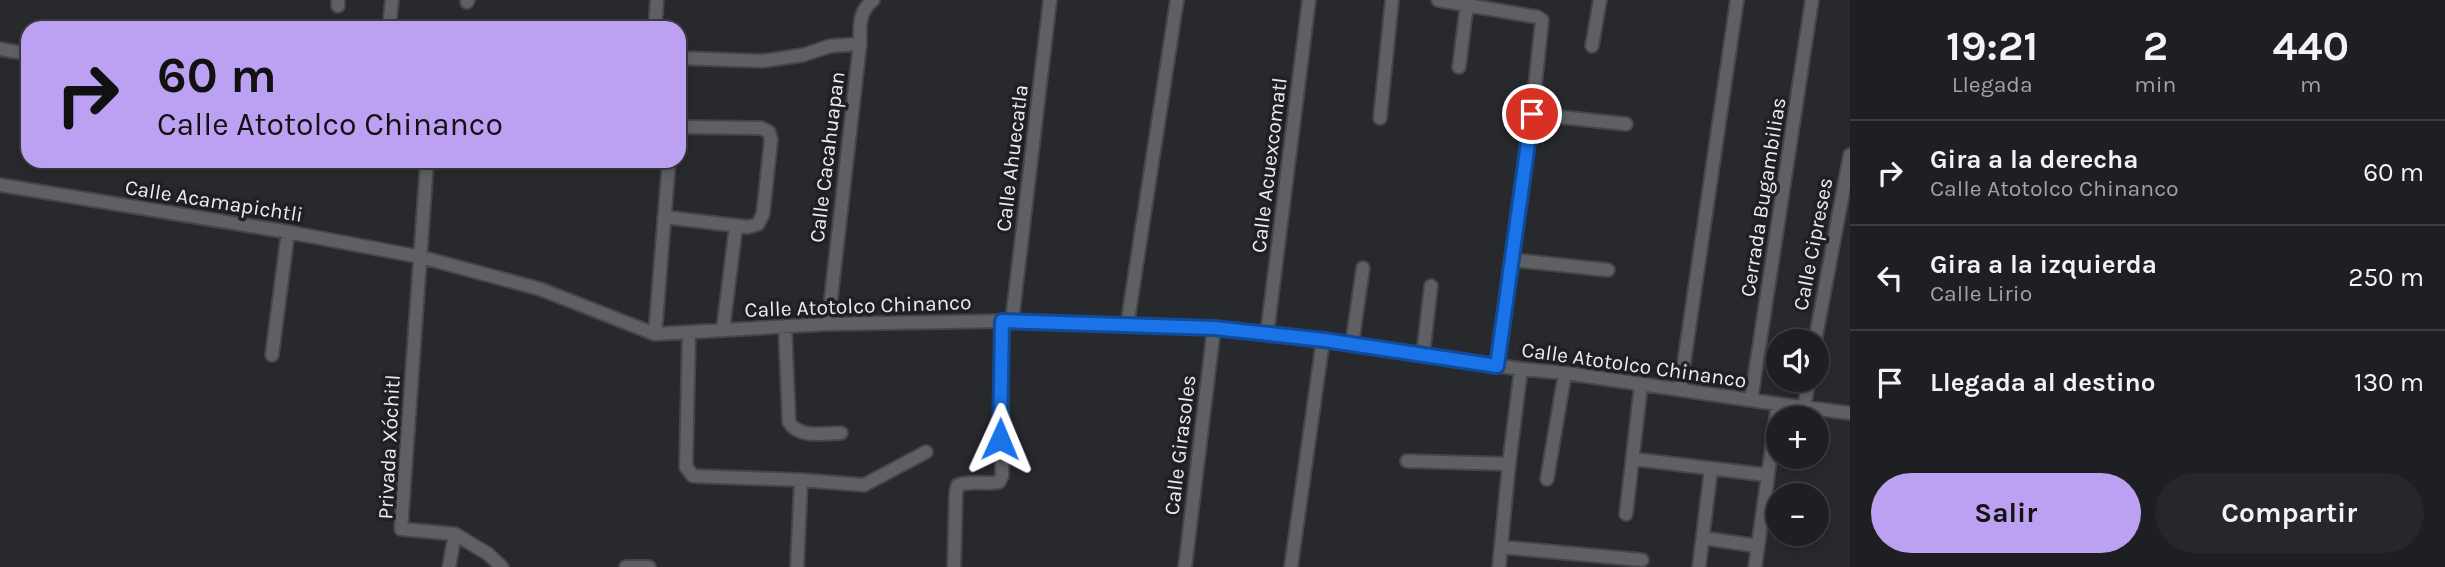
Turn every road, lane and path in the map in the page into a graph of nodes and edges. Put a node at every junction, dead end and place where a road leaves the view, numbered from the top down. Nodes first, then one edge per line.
1 (392, 0) edge
2 (657, 0) edge
3 (873, 0) edge
4 (1051, 0) edge
5 (1177, 0) edge
6 (1309, 0) edge
7 (1392, 0) edge
8 (1438, 0) edge
9 (1600, 0) edge
10 (1737, 0) edge
11 (1812, 0) edge
12 (1467, 4) junction
13 (1507, 5) edge
14 (390, 21) edge
15 (656, 21) edge
16 (860, 44) junction
17 (1592, 46) dead end
18 (0, 49) edge
19 (21, 53) edge
20 (686, 58) edge
21 (1459, 67) dead end
22 (1532, 114) junction
23 (1380, 118) dead end
24 (1626, 124) dead end
25 (686, 127) edge
26 (1850, 155) edge
27 (427, 168) edge
28 (668, 168) edge
29 (0, 185) edge
30 (664, 217) junction
31 (736, 226) junction
32 (288, 232) junction
33 (421, 257) junction
34 (1513, 260) junction
35 (1363, 268) dead end
36 (1608, 270) dead end
37 (1432, 286) dead end
38 (1007, 321) junction
39 (828, 324) junction
40 (785, 326) junction
41 (1127, 326) junction
42 (1214, 328) junction
43 (723, 329) junction
44 (1817, 329) edge
45 (689, 333) junction
46 (655, 334) junction
47 (1267, 334) junction
48 (1324, 340) junction
49 (1352, 344) junction
50 (272, 355) dead end
51 (1423, 355) junction
52 (1497, 366) junction
53 (1521, 369) junction
54 (1564, 373) junction
55 (1641, 385) junction
56 (1680, 390) junction
57 (1751, 400) junction
58 (1778, 404) junction
59 (1795, 406) edge
60 (1829, 410) edge
61 (1850, 412) edge
62 (841, 433) dead end
63 (926, 452) dead end
64 (1633, 459) junction
65 (1407, 461) dead end
66 (1509, 464) junction
67 (1711, 469) junction
68 (1767, 475) junction
69 (1547, 479) dead end
70 (801, 480) junction
71 (1626, 514) dead end
72 (455, 534) junction
73 (1703, 538) junction
74 (1758, 546) junction
75 (1501, 547) junction
76 (1642, 560) dead end
77 (449, 567) edge
78 (502, 567) edge
79 (626, 567) edge
80 (649, 567) edge
81 (797, 567) edge
82 (954, 567) edge
83 (1185, 567) edge
84 (1291, 567) edge
85 (1499, 567) edge
86 (1699, 567) edge
87 (1755, 567) edge

1 - 14 street
2 - 15 street
3 - 16 street, Calle Cacahuapan
4 - 38 street, Calle Ahuecatla
5 - 41 street
6 - 47 street, Calle Acuexcomatl
7 - 23 street
8 - 12 street
9 - 17 street
10 - 56 street
11 - 57 street, Cerrada Bugambilias
12 - 13 street
12 - 21 street
13 - 22 street
16 - 20 street
16 - 39 street, Calle Cacahuapan
18 - 19 street
22 - 24 street
22 - 34 street
25 - 31 street
26 - 44 street, Calle Cipreses
27 - 33 street
28 - 30 street
29 - 32 street, Calle Acamapichtli
30 - 31 street
30 - 46 street
31 - 43 street
32 - 33 street, Calle Acamapichtli
32 - 50 street
33 - 46 street, Calle Atotolco Chinanco
33 - 72 street, Privada Xóchitl
34 - 36 street
34 - 52 street
35 - 49 street
37 - 51 street
38 - 39 street, Calle Atotolco Chinanco
38 - 41 street, Calle Atotolco Chinanco
38 - 82 street, Calle Ahuecatla
39 - 40 street, Calle Atotolco Chinanco
40 - 43 street, Calle Atotolco Chinanco
40 - 62 street
41 - 42 street, Calle Atotolco Chinanco
42 - 47 street, Calle Atotolco Chinanco
42 - 83 street, Calle Girasoles
43 - 45 street, Calle Atotolco Chinanco
45 - 46 street, Calle Atotolco Chinanco
45 - 70 street
47 - 48 street, Calle Atotolco Chinanco
48 - 49 street, Calle Atotolco Chinanco
48 - 84 street
49 - 51 street, Calle Atotolco Chinanco
51 - 52 street, Calle Atotolco Chinanco
52 - 53 street, Calle Atotolco Chinanco
53 - 54 street, Calle Atotolco Chinanco
53 - 66 street
54 - 55 street, Calle Atotolco Chinanco
54 - 69 street
55 - 56 street, Calle Atotolco Chinanco
55 - 64 street
56 - 57 street, Calle Atotolco Chinanco
57 - 58 street, Calle Atotolco Chinanco
58 - 59 street, Calle Atotolco Chinanco
58 - 68 street
60 - 61 street, Calle Atotolco Chinanco
63 - 70 street
64 - 67 street
64 - 71 street
65 - 66 street
66 - 75 street
67 - 68 street
67 - 73 street
68 - 74 street
70 - 81 street
72 - 77 street
72 - 78 street, Privada Xóchitl
73 - 74 street
73 - 86 street
74 - 87 street
75 - 76 street
75 - 85 street
79 - 80 street

